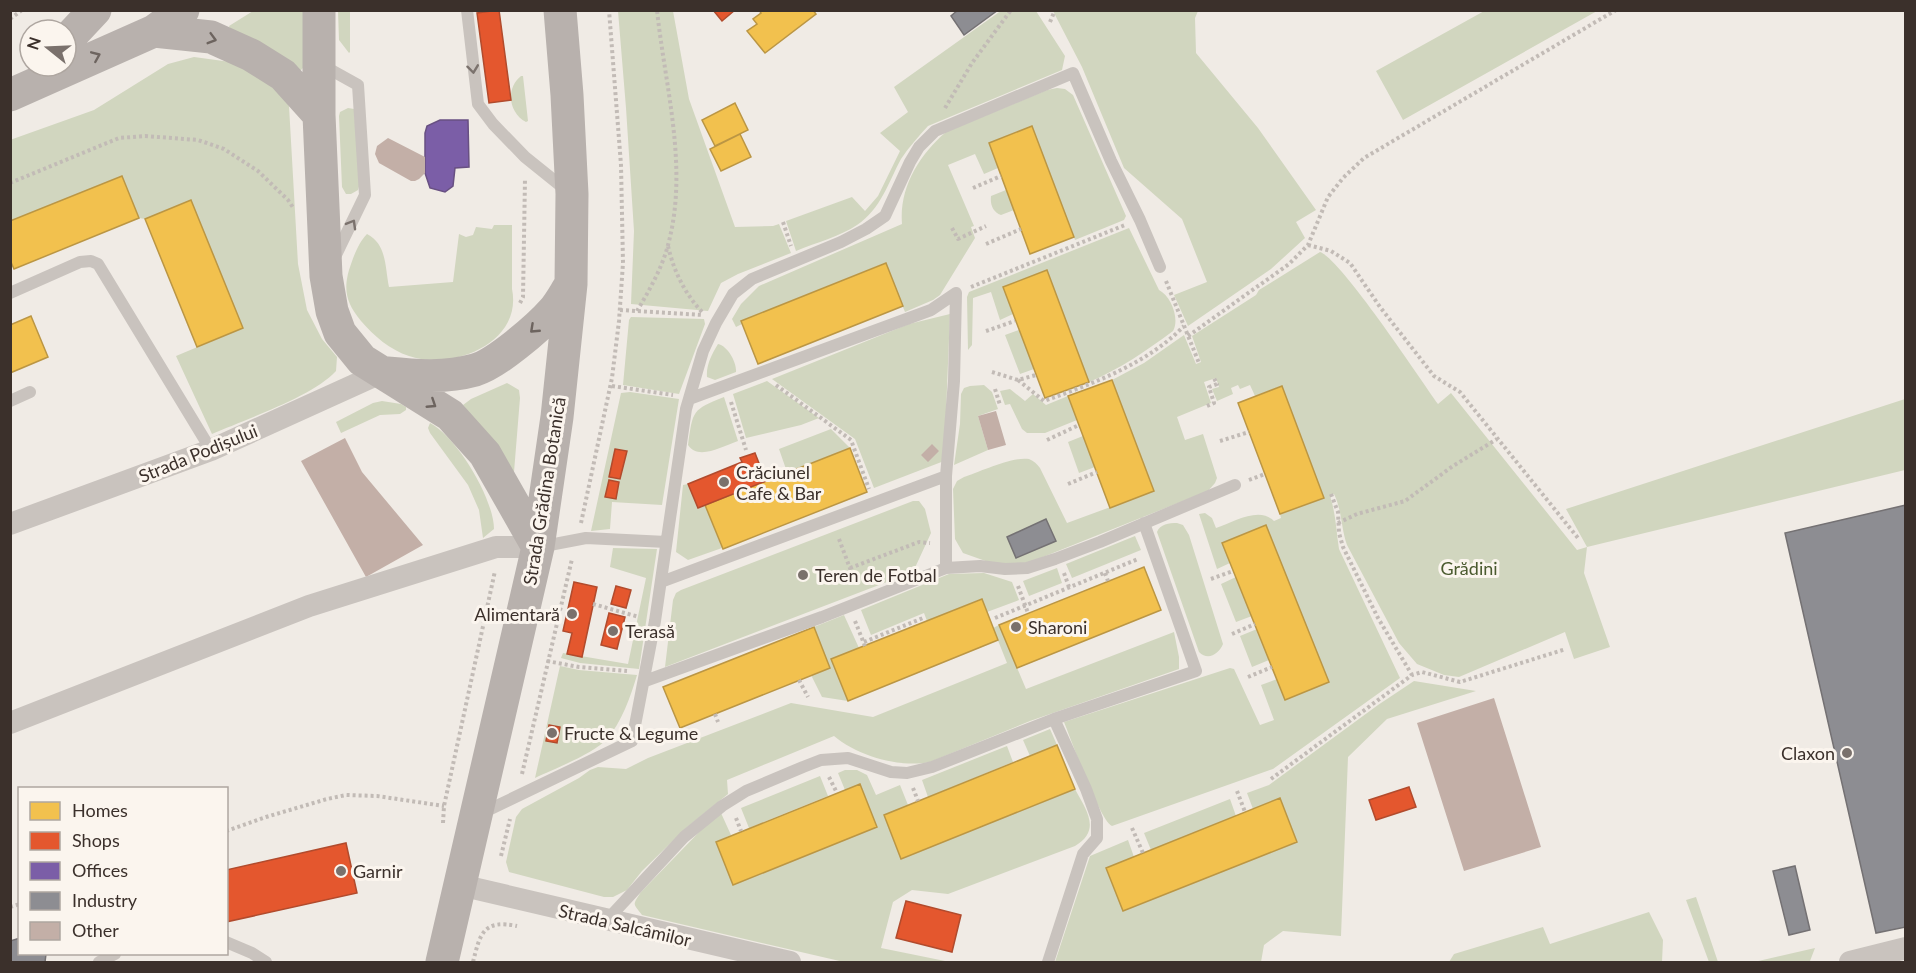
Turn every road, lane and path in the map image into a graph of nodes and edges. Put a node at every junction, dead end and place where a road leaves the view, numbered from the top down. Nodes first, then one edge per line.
1 (22, 10) edge
2 (95, 10) edge
3 (183, 10) edge
4 (319, 10) edge
5 (467, 10) edge
6 (560, 10) edge
7 (657, 10) edge
8 (1011, 10) edge
9 (1055, 10) edge
10 (1616, 10) edge
11 (10, 19) edge
12 (1050, 22) dead end
13 (78, 28) edge
14 (154, 31) junction
15 (319, 63) junction
16 (25, 83) edge
17 (320, 116) junction
18 (935, 131) junction
19 (525, 157) junction
20 (1001, 176) dead end
21 (973, 188) dead end
22 (572, 194) junction
23 (986, 226) dead end
24 (952, 228) dead end
25 (1021, 229) dead end
26 (1111, 231) dead end
27 (986, 244) dead end
28 (668, 245) junction
29 (1308, 245) junction
30 (1160, 267) joint
31 (326, 276) junction
32 (571, 284) junction
33 (956, 292) junction
34 (10, 293) edge
35 (523, 297) dead end
36 (620, 310) dead end
37 (637, 311) junction
38 (711, 319) junction
39 (1015, 321) dead end
40 (1184, 326) junction
41 (986, 331) dead end
42 (1188, 336) junction
43 (1199, 363) dead end
44 (383, 372) junction
45 (992, 372) dead end
46 (760, 373) junction
47 (1036, 375) dead end
48 (1214, 378) dead end
49 (1018, 380) junction
50 (726, 385) junction
51 (612, 386) dead end
52 (995, 389) dead end
53 (30, 392) dead end
54 (689, 399) junction
55 (10, 401) edge
56 (1000, 405) dead end
57 (1207, 406) dead end
58 (1079, 425) dead end
59 (1249, 432) dead end
60 (1497, 439) junction
61 (1047, 440) dead end
62 (1220, 441) dead end
63 (211, 450) junction
64 (746, 450) dead end
65 (1097, 472) dead end
66 (946, 476) junction
67 (1068, 484) dead end
68 (1235, 485) dead end
69 (1331, 494) dead end
70 (875, 503) junction
71 (1144, 523) junction
72 (1338, 523) junction
73 (10, 524) edge
74 (1578, 538) dead end
75 (839, 539) dead end
76 (666, 542) junction
77 (946, 546) junction
78 (538, 547) junction
79 (1155, 552) junction
80 (850, 568) junction
81 (946, 568) junction
82 (1233, 571) dead end
83 (1105, 573) junction
84 (854, 579) dead end
85 (1211, 579) dead end
86 (1108, 581) dead end
87 (661, 582) junction
88 (593, 604) dead end
89 (1025, 605) junction
90 (849, 606) junction
91 (1028, 613) dead end
92 (922, 618) dead end
93 (995, 618) dead end
94 (655, 621) junction
95 (1255, 624) dead end
96 (1232, 634) dead end
97 (1566, 649) dead end
98 (547, 661) dead end
99 (1272, 667) dead end
100 (1412, 675) junction
101 (645, 677) junction
102 (1248, 677) dead end
103 (799, 680) dead end
104 (808, 697) dead end
105 (715, 714) dead end
106 (1054, 719) junction
107 (718, 722) dead end
108 (10, 723) edge
109 (1271, 779) dead end
110 (1237, 791) dead end
111 (1245, 812) dead end
112 (477, 816) junction
113 (443, 823) dead end
114 (1132, 828) dead end
115 (228, 830) edge
116 (505, 837) dead end
117 (1143, 853) dead end
118 (501, 856) dead end
119 (460, 885) junction
120 (607, 920) junction
121 (517, 926) dead end
122 (228, 943) edge
123 (1905, 948) edge
124 (113, 955) edge
125 (99, 963) edge
126 (266, 963) edge
127 (442, 963) edge
128 (473, 963) edge
129 (790, 963) edge
130 (1048, 963) edge
131 (1850, 963) edge

1 - 11 path
2 - 13 main road
3 - 14 main road
4 - 15 main road
5 -> 19 lane
6 - 22 main road, Strada Grădina Botanică
7 - 28 path
8 - 18 path
9 - 12 path
10 - 29 path
16 -> 14 main road
14 -> 17 main road
15 - 17 main road
31 -> 15 lane
17 - 31 main road
18 - 30 lane
18 - 38 lane
19 - 22 lane
19 - 35 path
20 - 21 path
22 - 32 main road, Strada Grădina Botanică
23 - 24 path
25 - 27 path
26 - 33 path
28 - 37 path
28 - 38 path
29 - 42 path
29 - 60 path
30 - 40 path
31 - 44 main road
32 -> 44 main road
32 - 78 main road, Strada Grădina Botanică
33 - 46 lane
33 - 66 lane
34 - 63 lane
36 - 37 path
37 - 38 path
38 - 54 lane
39 - 41 path
40 - 42 path
40 - 49 path
42 - 43 path
44 - 63 street, Strada Podișului
44 -> 78 main road
45 - 49 path
46 - 50 lane
46 - 70 path
47 - 49 path
48 - 57 path
50 - 54 lane
50 - 64 path
51 - 54 path
52 - 56 path
53 - 55 lane
54 - 76 lane
58 - 61 path
59 - 62 path
60 - 72 path
60 - 74 path
63 - 73 street, Strada Podișului
65 - 67 path
66 - 70 lane
66 - 77 lane
68 - 71 lane
69 - 72 path
70 - 87 lane
71 - 79 lane
71 - 81 lane
72 - 100 path
75 - 80 path
76 - 78 lane
76 - 87 lane
77 - 80 path
77 - 81 lane
78 - 108 street
78 - 112 main road, Strada Grădina Botanică
79 - 83 path
79 - 106 lane
80 - 84 path
81 - 90 lane
82 - 85 path
83 - 86 path
83 - 89 path
87 - 94 lane
88 - 94 path
89 - 91 path
89 - 93 path
90 - 92 path
90 - 101 lane
94 - 101 lane
95 - 96 path
97 - 100 path
98 - 101 path
99 - 102 path
100 - 109 path
101 - 112 lane
103 - 104 path
105 - 107 path
106 - 120 lane
106 - 130 lane
110 - 111 path
112 - 119 main road, Strada Grădina Botanică
113 - 115 path
114 - 117 path
116 - 118 path
119 - 120 street, Strada Salcâmilor
119 - 127 main road, Strada Grădina Botanică
120 - 129 street, Strada Salcâmilor
121 - 128 path
122 - 126 lane
123 - 131 street
124 - 125 lane

